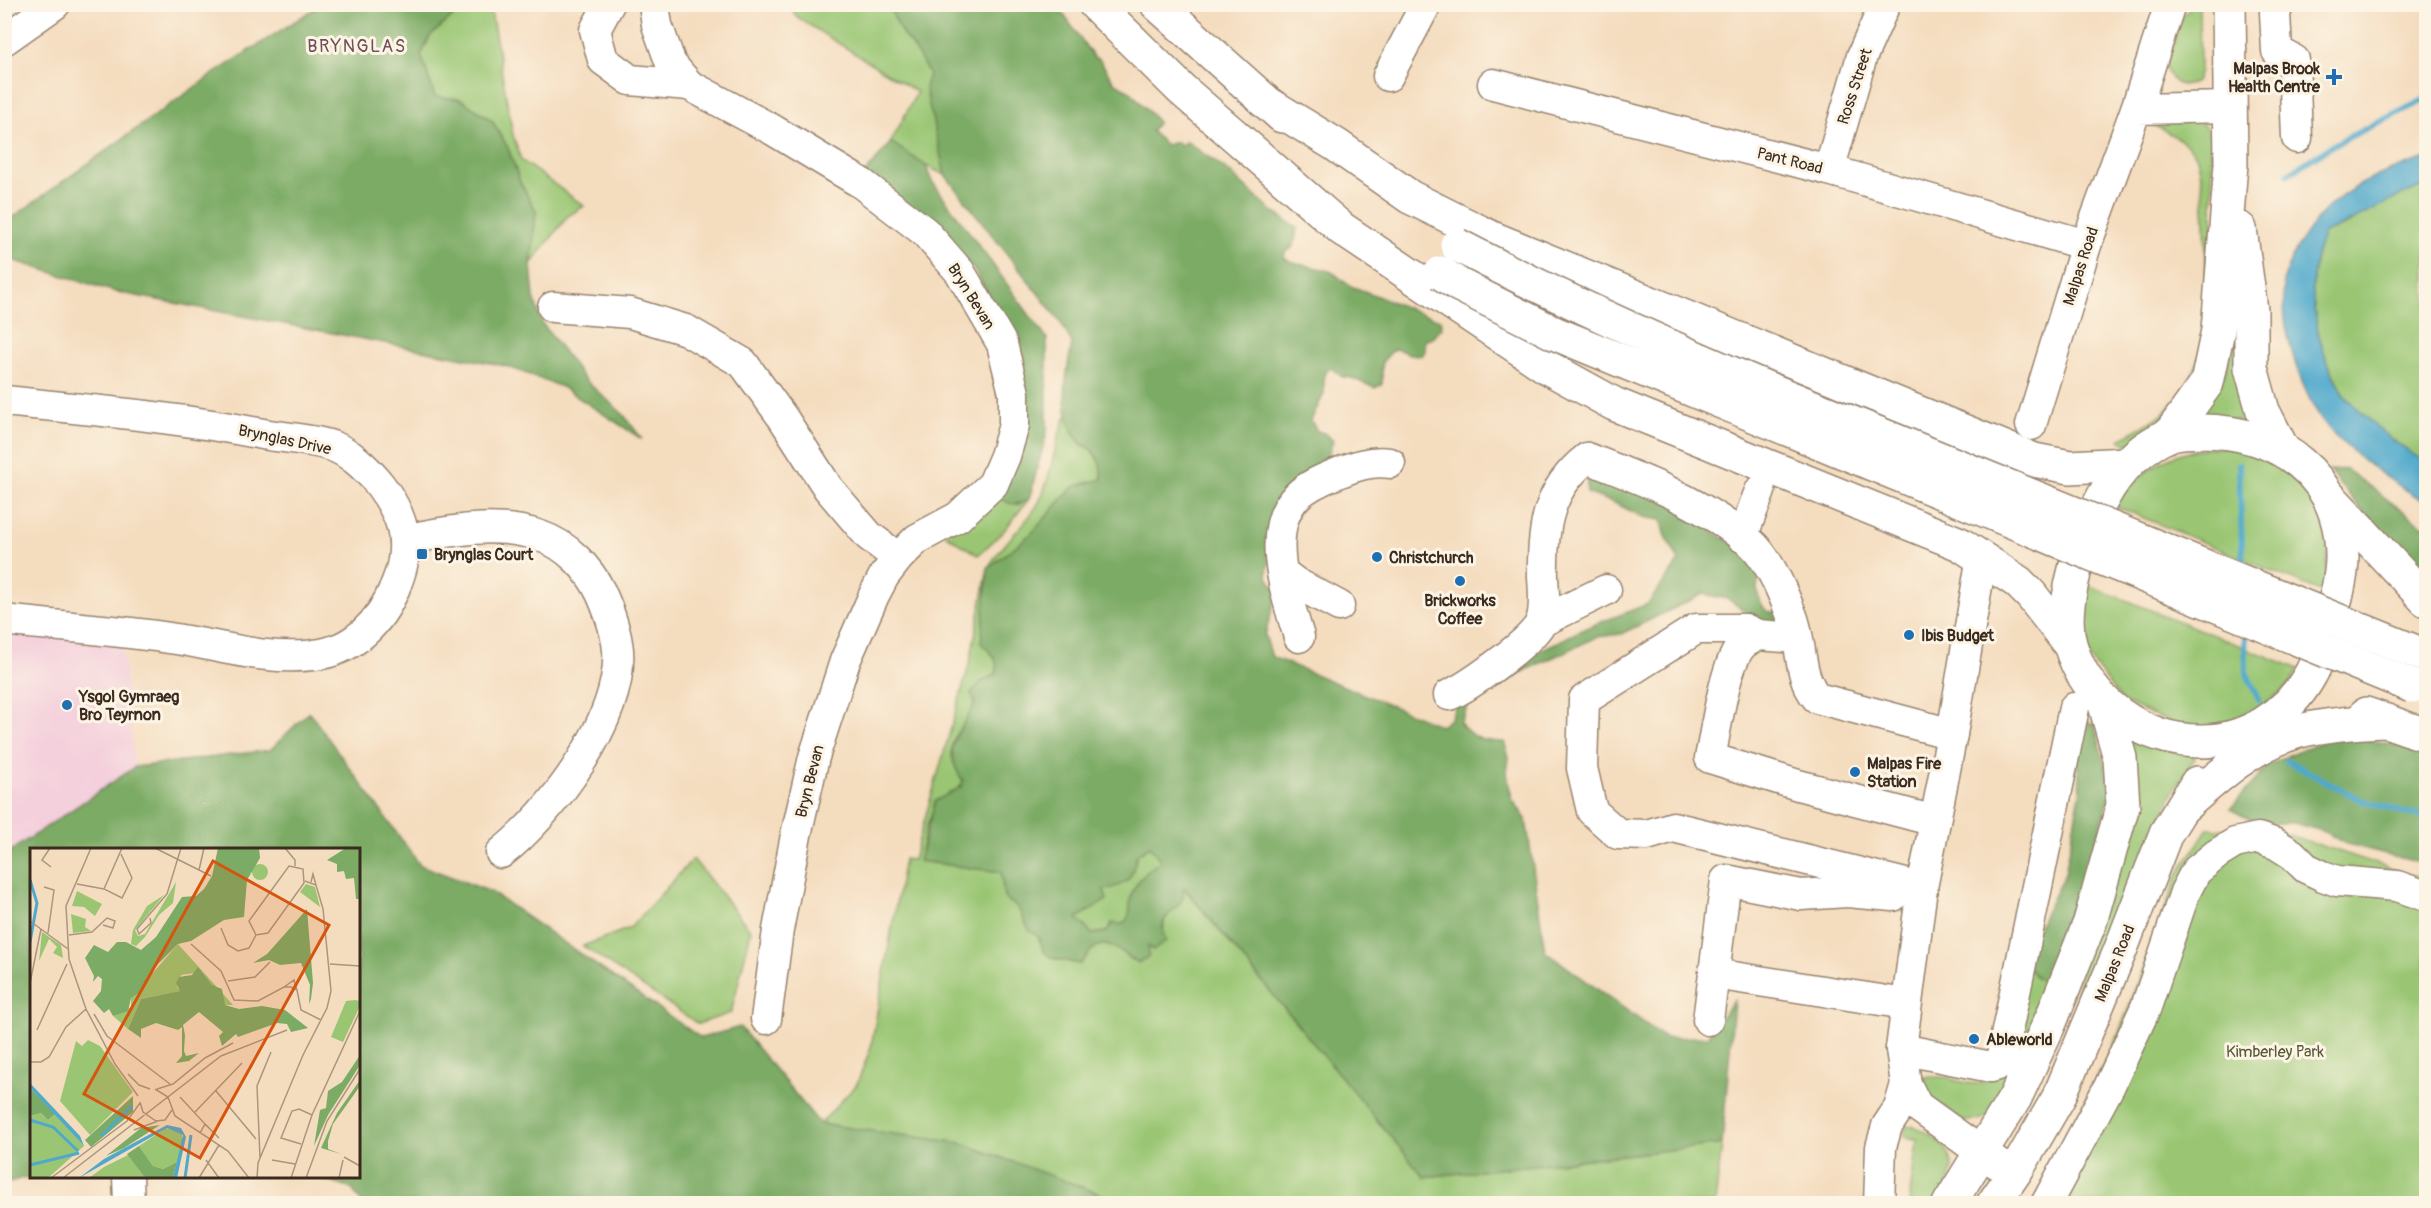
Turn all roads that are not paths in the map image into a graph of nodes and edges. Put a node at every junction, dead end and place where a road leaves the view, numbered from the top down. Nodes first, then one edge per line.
1 (55, 4) edge
2 (609, 4) edge
3 (654, 4) edge
4 (1095, 4) edge
5 (1157, 4) edge
6 (1426, 4) edge
7 (1885, 4) edge
8 (2170, 4) edge
9 (2229, 4) edge
10 (2279, 4) edge
11 (4, 40) edge
12 (1389, 76) dead end
13 (1493, 84) dead end
14 (689, 85) junction
15 (2230, 107) junction
16 (2136, 109) junction
17 (2297, 138) dead end
18 (2231, 164) junction
19 (1829, 170) junction
20 (1462, 235) junction
21 (2086, 245) junction
22 (1437, 282) junction
23 (553, 307) dead end
24 (4, 401) edge
25 (2031, 425) dead end
26 (2170, 434) junction
27 (2283, 450) junction
28 (1390, 463) dead end
29 (2126, 464) junction
30 (1760, 491) dead end
31 (2326, 493) junction
32 (1742, 537) junction
33 (404, 540) junction
34 (898, 558) junction
35 (1980, 568) dead end
36 (1284, 574) junction
37 (1606, 590) dead end
38 (2423, 597) edge
39 (1339, 606) dead end
40 (4, 620) edge
41 (1541, 622) junction
42 (1758, 635) junction
43 (1299, 637) dead end
44 (1797, 638) junction
45 (2070, 645) junction
46 (1509, 654) junction
47 (2427, 656) edge
48 (1465, 657) dead end
49 (2427, 692) edge
50 (1449, 695) dead end
51 (2089, 705) junction
52 (2387, 721) junction
53 (2256, 728) junction
54 (1953, 734) junction
55 (2427, 735) edge
56 (2182, 808) junction
57 (1935, 821) junction
58 (501, 853) dead end
59 (1922, 893) junction
60 (2427, 896) edge
61 (1714, 974) junction
62 (1906, 1004) junction
63 (766, 1019) dead end
64 (1708, 1020) dead end
65 (1900, 1049) junction
66 (1906, 1084) junction
67 (1981, 1152) junction
68 (2013, 1175) junction
69 (128, 1178) edge
70 (129, 1203) edge
71 (1879, 1203) edge
72 (1949, 1203) edge
73 (1994, 1203) edge
74 (2046, 1203) edge

1 - 11 street
2 - 14 street, Bryn Bevan
3 - 14 street, Bryn Bevan
4 - 22 main road
5 - 20 main road
6 - 12 street
7 - 19 street, Ross Street
8 - 16 street, Malpas Road
9 - 15 main road
10 - 17 street
13 - 19 street, Pant Road
14 - 34 street, Bryn Bevan
15 - 16 street
15 - 18 main road
16 - 21 street, Malpas Road
18 - 26 main road
18 - 27 main road
19 - 21 street, Pant Road
20 - 29 main road
20 - 47 main road, bridge
21 - 25 street, Malpas Road
22 - 45 main road
22 - 49 main road, bridge
23 - 34 street
24 - 33 street, Brynglas Drive
26 - 27 main road
26 - 29 main road
27 - 31 main road
28 - 36 street
29 - 45 main road
30 - 32 street
31 - 38 main road
31 - 53 main road, Malpas Road
32 - 41 street
32 - 44 street
33 - 40 street, Brynglas Drive
33 - 58 street
34 - 63 street, Bryn Bevan
35 - 54 street
36 - 39 street
36 - 43 street
37 - 41 street
41 - 46 street
42 - 44 street
42 - 57 street
42 - 59 street
44 - 54 street
45 - 51 main road
46 - 48 street
46 - 50 street
51 - 53 main road
51 - 65 street
51 - 67 main road
52 - 53 main road
52 - 55 main road
52 - 56 main road
53 - 56 main road, Malpas Road
54 - 57 street
56 - 68 main road, Malpas Road
57 - 59 street
59 - 61 street
59 - 62 street
60 - 74 street
61 - 62 street
61 - 64 street
62 - 65 street
65 - 66 street
66 - 67 street
66 - 71 street
67 - 68 street
67 - 72 main road
68 - 73 main road, Malpas Road
69 - 70 street

